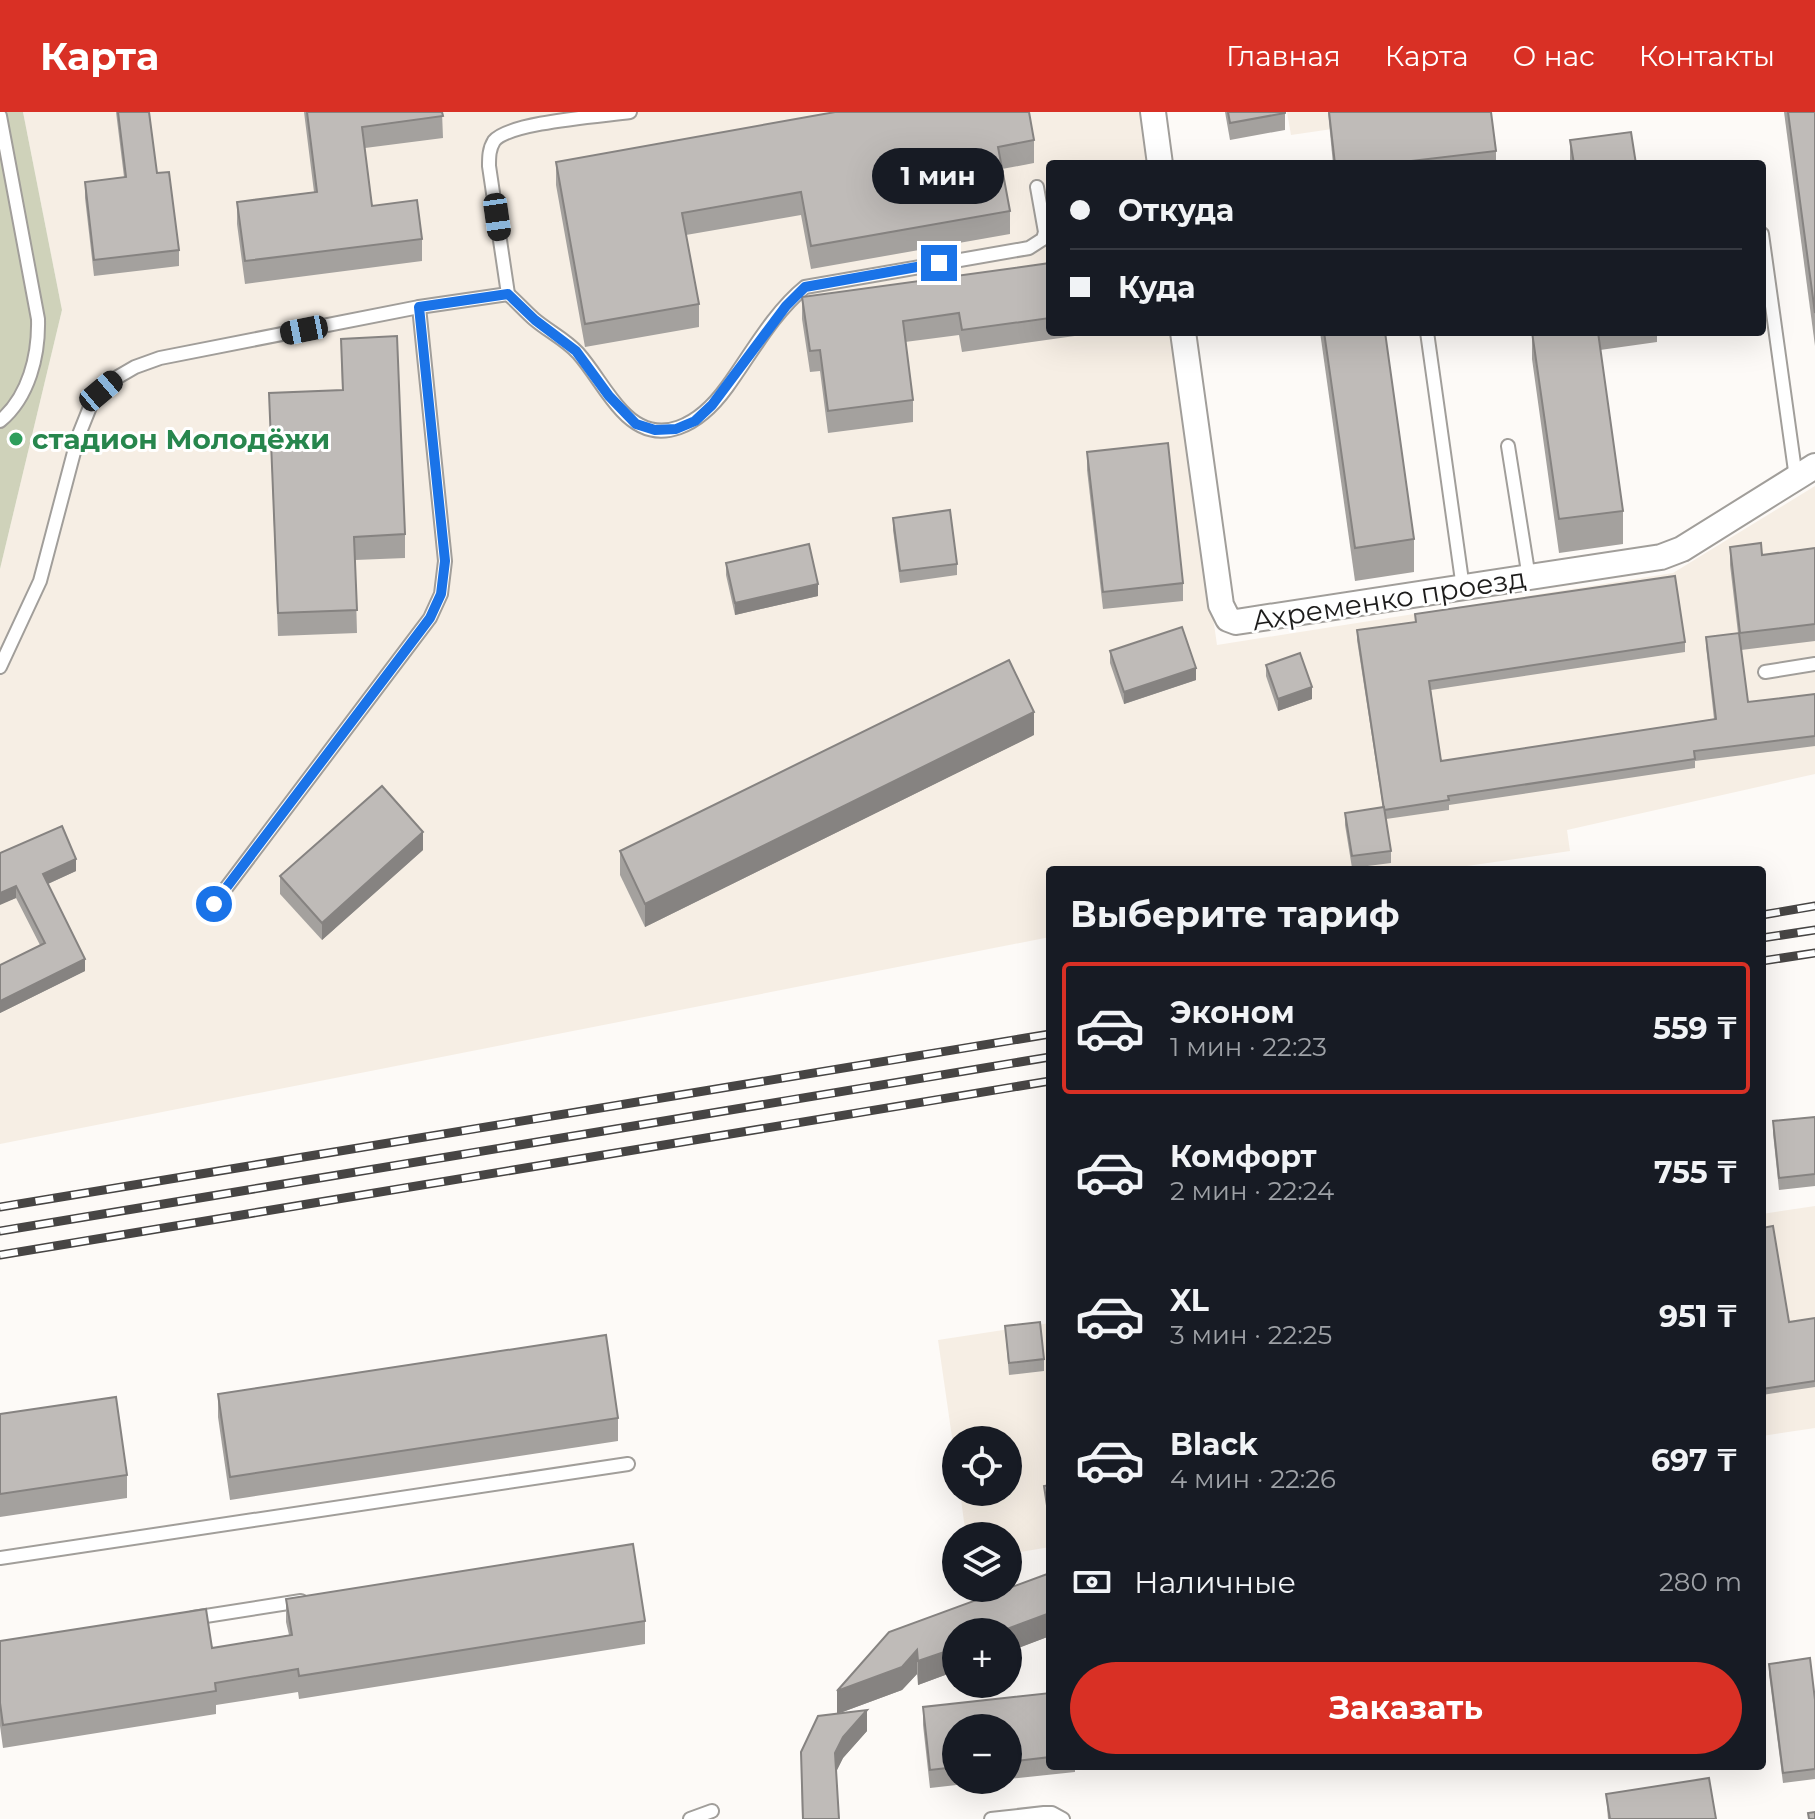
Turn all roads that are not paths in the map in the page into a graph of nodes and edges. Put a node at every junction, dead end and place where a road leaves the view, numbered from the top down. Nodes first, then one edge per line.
1 (630, 112) edge
2 (1153, 112) edge
3 (0, 116) edge
4 (1159, 160) edge
5 (1037, 187) dead end
6 (1766, 256) edge
7 (508, 294) junction
8 (419, 307) junction
9 (1184, 336) edge
10 (1428, 336) edge
11 (0, 421) edge
12 (1508, 446) dead end
13 (1805, 472) edge
14 (1529, 578) junction
15 (1463, 588) junction
16 (1815, 664) edge
17 (0, 667) edge
18 (1765, 672) dead end
19 (214, 904) dead end
20 (628, 1464) dead end
21 (0, 1558) edge
22 (313, 1599) edge
23 (172, 1621) edge
24 (712, 1811) dead end
25 (690, 1819) edge
26 (991, 1819) edge
27 (1063, 1819) edge

1 - 7 lane
2 - 4 street
3 - 11 lane
5 - 7 lane
6 - 13 lane
7 - 8 lane
8 - 17 lane
8 - 19 lane
9 - 15 street, Ахременко проезд
10 - 15 lane
12 - 14 lane
13 - 14 street, Ахременко проезд
14 - 15 street, Ахременко проезд
16 - 18 lane
20 - 21 lane
22 - 23 lane
24 - 25 lane
26 - 27 lane

